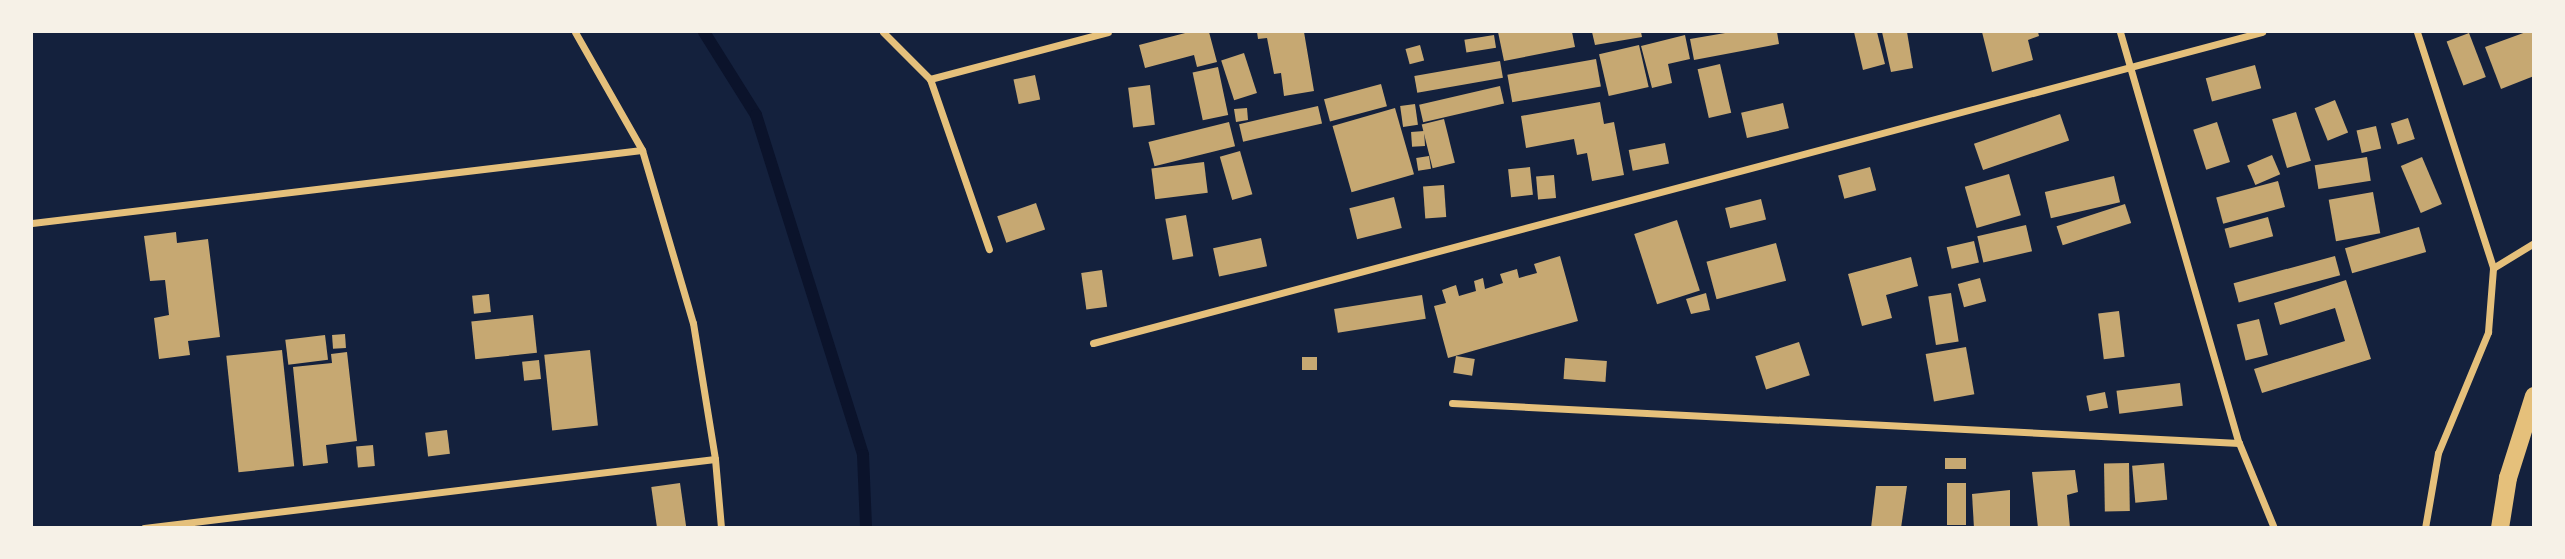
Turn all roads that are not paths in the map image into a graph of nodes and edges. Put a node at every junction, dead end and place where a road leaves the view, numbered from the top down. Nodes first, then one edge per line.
1 (575, 32) edge
2 (883, 32) edge
3 (1108, 32) edge
4 (2120, 32) edge
5 (2262, 32) edge
6 (2417, 32) edge
7 (2130, 67) junction
8 (930, 79) junction
9 (642, 150) junction
10 (32, 223) edge
11 (2533, 243) edge
12 (989, 249) dead end
13 (2493, 268) junction
14 (1093, 343) dead end
15 (2533, 396) edge
16 (1452, 403) dead end
17 (2239, 443) junction
18 (715, 459) junction
19 (144, 527) edge
20 (722, 527) edge
21 (2274, 527) edge
22 (2424, 527) edge
23 (2500, 527) edge

1 - 9 street
2 - 8 street
3 - 8 street
4 - 7 street
5 - 7 street
6 - 13 street
7 - 14 street
7 - 17 street
8 - 12 street
9 - 10 street
9 - 18 street
11 - 13 street
13 - 22 street
15 - 23 main road
16 - 17 street
17 - 21 street
18 - 19 street
18 - 20 street

